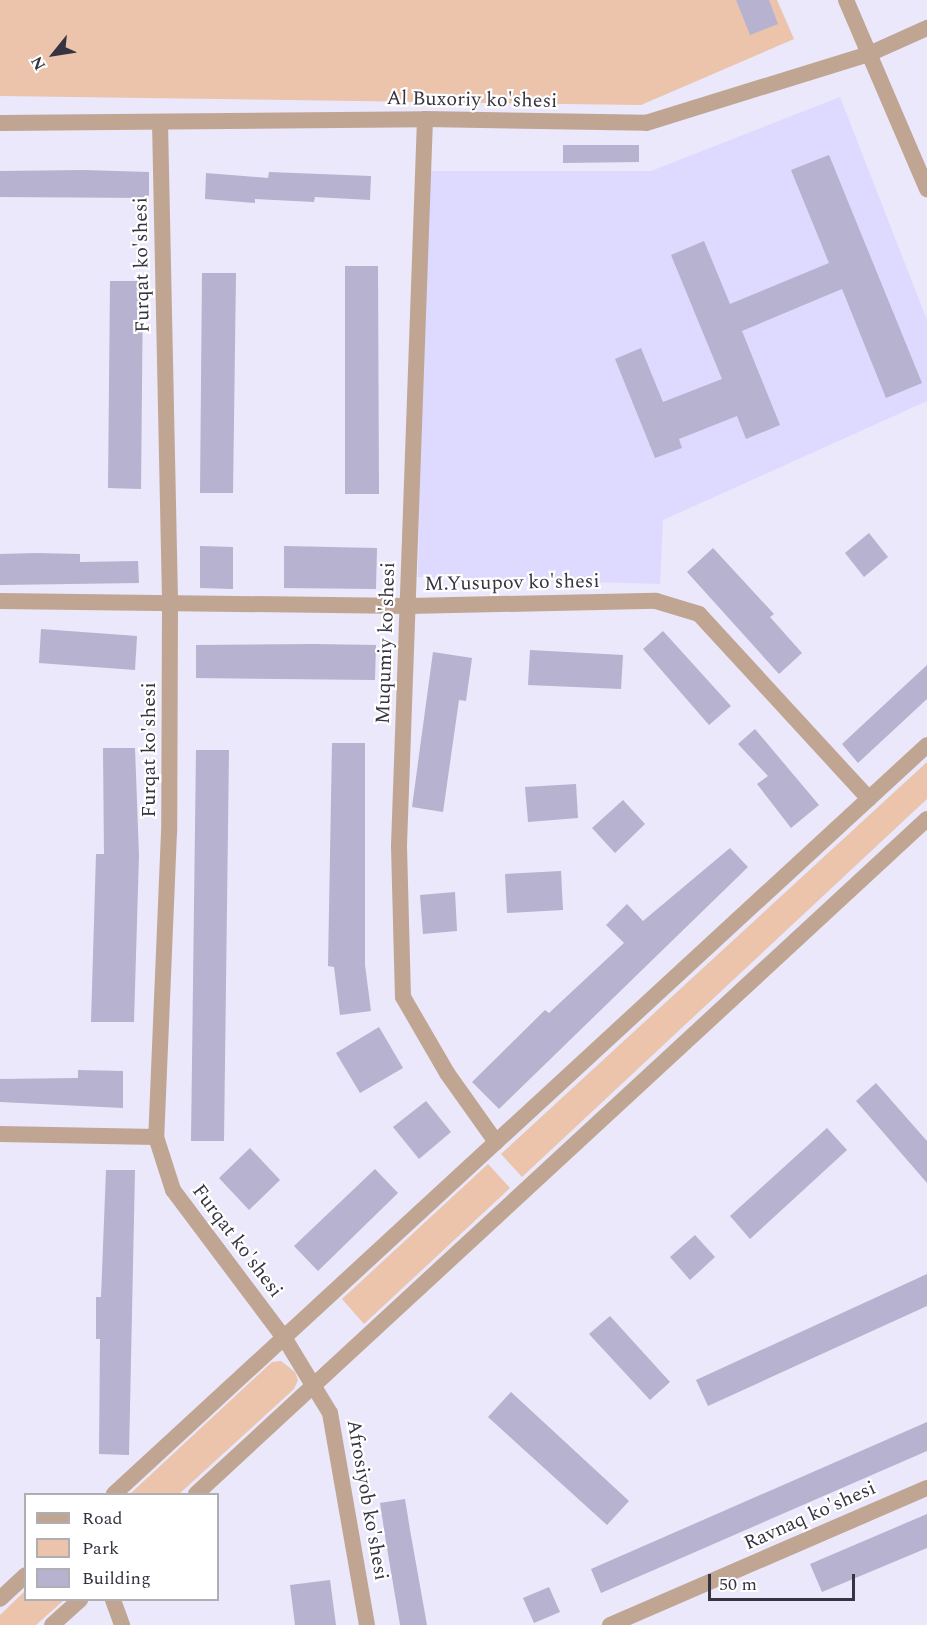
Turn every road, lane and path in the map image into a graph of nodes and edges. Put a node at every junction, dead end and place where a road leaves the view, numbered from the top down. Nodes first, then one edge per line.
1 (846, 0) edge
2 (927, 28) edge
3 (869, 54) junction
4 (425, 119) junction
5 (160, 122) junction
6 (0, 123) edge
7 (927, 189) edge
8 (0, 601) edge
9 (170, 602) junction
10 (408, 606) junction
11 (927, 745) edge
12 (869, 799) junction
13 (927, 819) edge
14 (0, 1134) edge
15 (156, 1137) junction
16 (496, 1142) junction
17 (285, 1339) junction
18 (316, 1386) junction
19 (927, 1488) edge
20 (115, 1493) edge
21 (197, 1493) edge
22 (24, 1577) edge
23 (0, 1599) edge
24 (78, 1601) edge
25 (114, 1601) edge
26 (52, 1625) edge
27 (122, 1625) edge
28 (367, 1625) edge
29 (610, 1625) edge

1 - 3 street
2 - 3 street, Al Buxoriy ko'shesi
3 - 4 street, Al Buxoriy ko'shesi
3 - 7 street
4 - 5 street, Al Buxoriy ko'shesi
4 - 10 street, Muqumiy ko'shesi
5 - 6 street, Al Buxoriy ko'shesi
5 - 9 street, Furqat ko'shesi
8 - 9 street, M.Yusupov ko'shesi
9 - 10 street, M.Yusupov ko'shesi
9 - 15 street, Furqat ko'shesi
10 - 12 street, M.Yusupov ko'shesi
10 - 16 street, Muqumiy ko'shesi
11 - 12 street
12 - 16 street
13 - 18 street
14 - 15 street
15 - 17 street, Furqat ko'shesi
16 - 17 street
17 - 18 street, Furqat ko'shesi
17 - 20 street
18 - 21 street
18 - 28 street, Afrosiyob ko'shesi
19 - 29 street, Ravnaq ko'shesi
22 - 23 street
24 - 26 street
25 - 27 street

